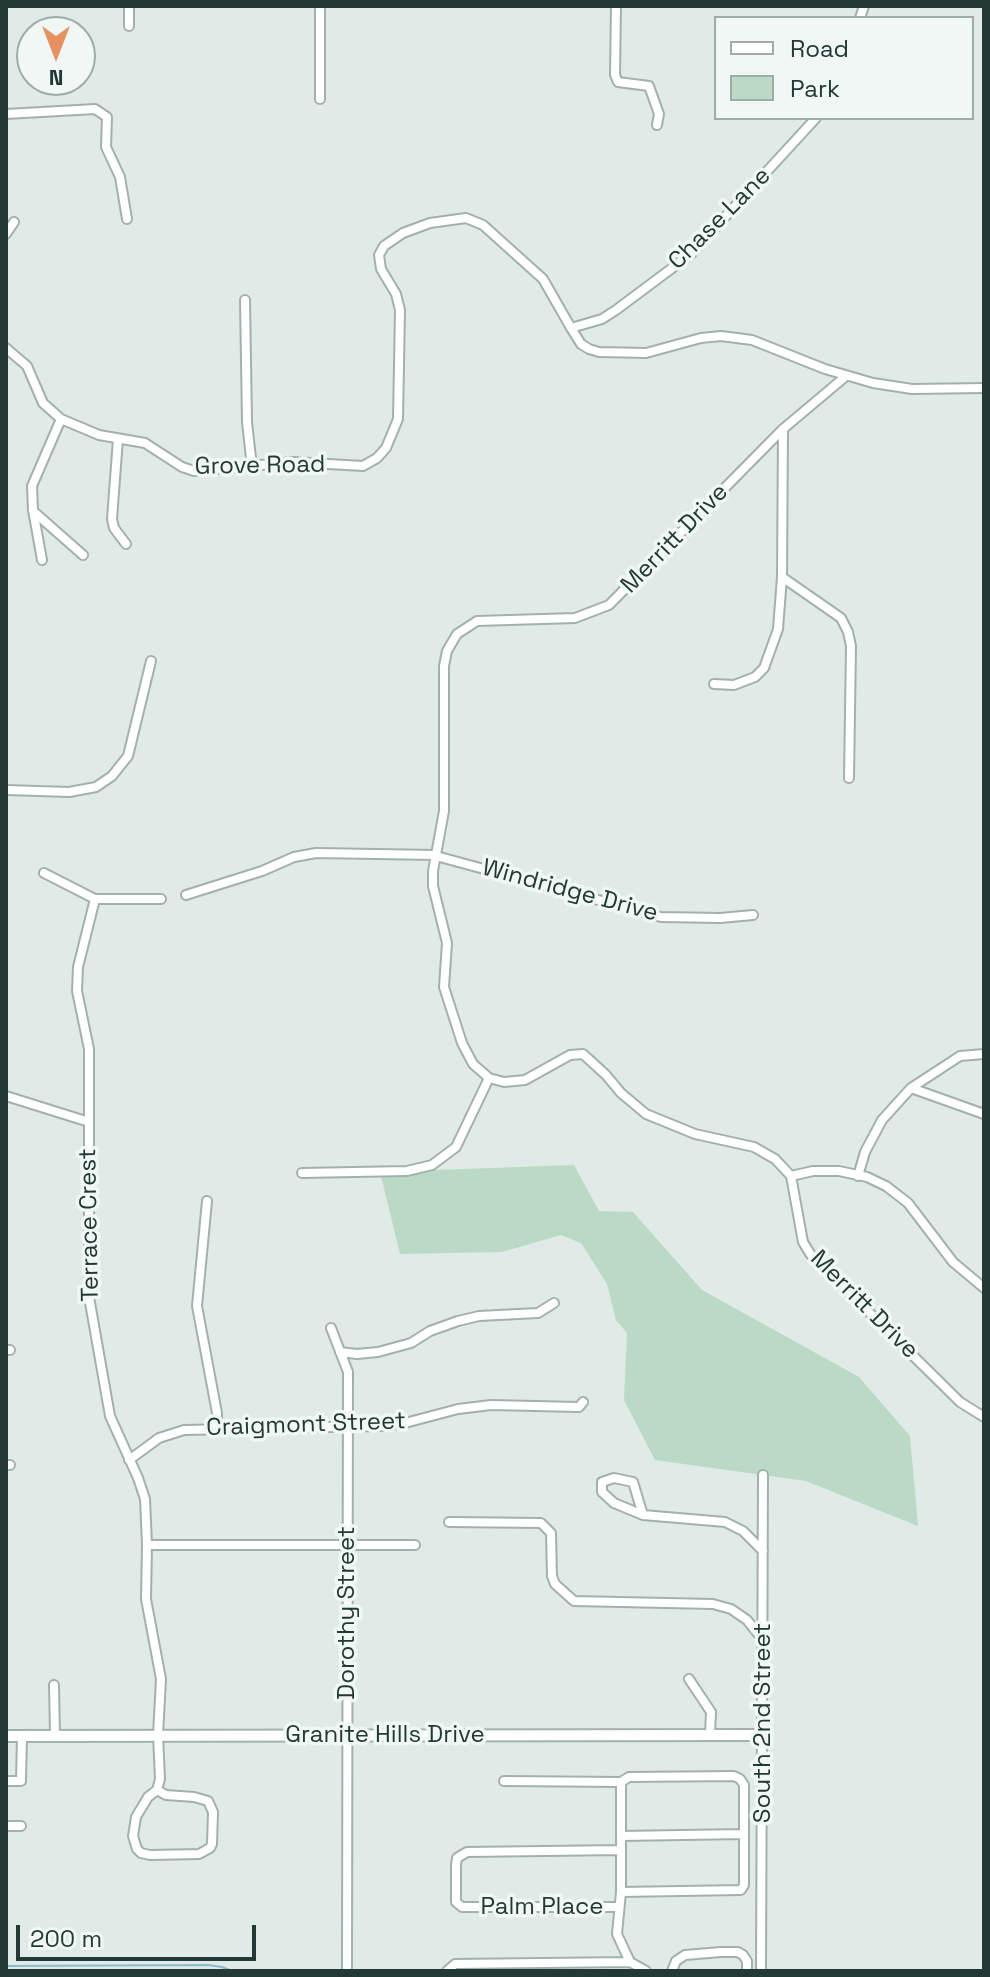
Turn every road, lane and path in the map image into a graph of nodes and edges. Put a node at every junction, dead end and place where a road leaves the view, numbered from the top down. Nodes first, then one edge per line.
1 (129, 6) edge
2 (320, 6) edge
3 (616, 6) edge
4 (129, 26) dead end
5 (320, 99) dead end
6 (6, 114) edge
7 (814, 120) edge
8 (657, 125) dead end
9 (127, 219) dead end
10 (14, 222) dead end
11 (6, 234) edge
12 (245, 300) dead end
13 (571, 328) junction
14 (6, 348) edge
15 (846, 376) junction
16 (984, 388) edge
17 (61, 419) junction
18 (783, 429) junction
19 (118, 439) junction
20 (252, 467) junction
21 (33, 510) junction
22 (126, 544) dead end
23 (83, 555) dead end
24 (42, 560) dead end
25 (782, 577) junction
26 (151, 661) dead end
27 (714, 684) dead end
28 (849, 778) dead end
29 (6, 790) edge
30 (436, 856) junction
31 (44, 873) dead end
32 (186, 895) dead end
33 (95, 899) junction
34 (161, 899) dead end
35 (753, 915) dead end
36 (984, 1054) edge
37 (489, 1078) junction
38 (911, 1088) junction
39 (6, 1096) edge
40 (984, 1114) edge
41 (89, 1122) junction
42 (302, 1173) dead end
43 (791, 1176) junction
44 (858, 1176) junction
45 (207, 1201) dead end
46 (984, 1288) edge
47 (554, 1303) dead end
48 (331, 1328) dead end
49 (340, 1352) junction
50 (583, 1402) dead end
51 (984, 1417) edge
52 (347, 1426) junction
53 (217, 1429) junction
54 (129, 1460) junction
55 (763, 1475) dead end
56 (643, 1515) junction
57 (449, 1522) dead end
58 (347, 1544) junction
59 (147, 1545) junction
60 (415, 1545) dead end
61 (763, 1552) junction
62 (764, 1641) junction
63 (689, 1679) dead end
64 (54, 1685) dead end
65 (55, 1735) junction
66 (158, 1735) junction
67 (347, 1735) junction
68 (710, 1735) junction
69 (763, 1735) junction
70 (6, 1736) edge
71 (22, 1736) junction
72 (6, 1781) edge
73 (504, 1781) dead end
74 (621, 1782) junction
75 (157, 1790) junction
76 (6, 1826) edge
77 (21, 1826) dead end
78 (744, 1834) junction
79 (621, 1836) junction
80 (621, 1850) junction
81 (621, 1892) junction
82 (619, 1907) junction
83 (630, 1962) junction
84 (347, 1971) edge
85 (447, 1971) edge
86 (646, 1971) edge
87 (672, 1971) edge
88 (747, 1971) edge
89 (761, 1971) edge

1 - 4 street
2 - 5 street
3 - 8 street
6 - 9 street
7 - 13 street, Chase Lane
10 - 11 street
12 - 20 street
13 - 15 street, Grove Road
13 - 20 street, Grove Road
14 - 17 street
15 - 16 street, Grove Road
15 - 18 street, Merritt Drive
17 - 19 street, Grove Road
17 - 21 street
18 - 25 street
18 - 30 street, Merritt Drive
19 - 20 street, Grove Road
19 - 22 street
21 - 23 street
21 - 24 street
25 - 27 street
25 - 28 street
26 - 29 street
30 - 32 street, Windridge Drive
30 - 35 street, Windridge Drive
30 - 37 street, Merritt Drive
31 - 33 street
33 - 34 street
33 - 41 street, Terrace Crest
36 - 38 street
37 - 42 street
37 - 43 street
38 - 40 street
38 - 44 street
39 - 41 street
41 - 54 street, Terrace Crest
43 - 44 street
43 - 51 street, Merritt Drive
44 - 46 street
45 - 53 street
47 - 49 street
48 - 49 street, Dorothy Street
49 - 52 street, Dorothy Street
50 - 52 street, Craigmont Street
52 - 53 street, Craigmont Street
52 - 58 street, Dorothy Street
53 - 54 street, Craigmont Street
54 - 59 street, Terrace Crest
55 - 61 street, South 2nd Street
56 - 56 street
56 - 61 street
57 - 62 street
58 - 59 street
58 - 60 street
58 - 67 street, Dorothy Street
59 - 66 street, Terrace Crest
61 - 62 street, South 2nd Street
62 - 69 street, South 2nd Street
63 - 68 street
64 - 65 street
65 - 66 street, Granite Hills Drive
65 - 71 street, Granite Hills Drive
66 - 67 street, Granite Hills Drive
66 - 75 street, Terrace Crest
67 - 68 street, Granite Hills Drive
67 - 84 street, Dorothy Street
68 - 69 street, Granite Hills Drive
69 - 89 street, South 2nd Street
70 - 71 street, Granite Hills Drive
71 - 72 street
73 - 74 street
74 - 78 street
74 - 79 street
75 - 75 street
76 - 77 street
78 - 79 street
78 - 81 street
79 - 80 street
80 - 81 street
80 - 82 street, Palm Place
81 - 82 street
82 - 83 street
83 - 85 street
83 - 86 street
87 - 88 street

